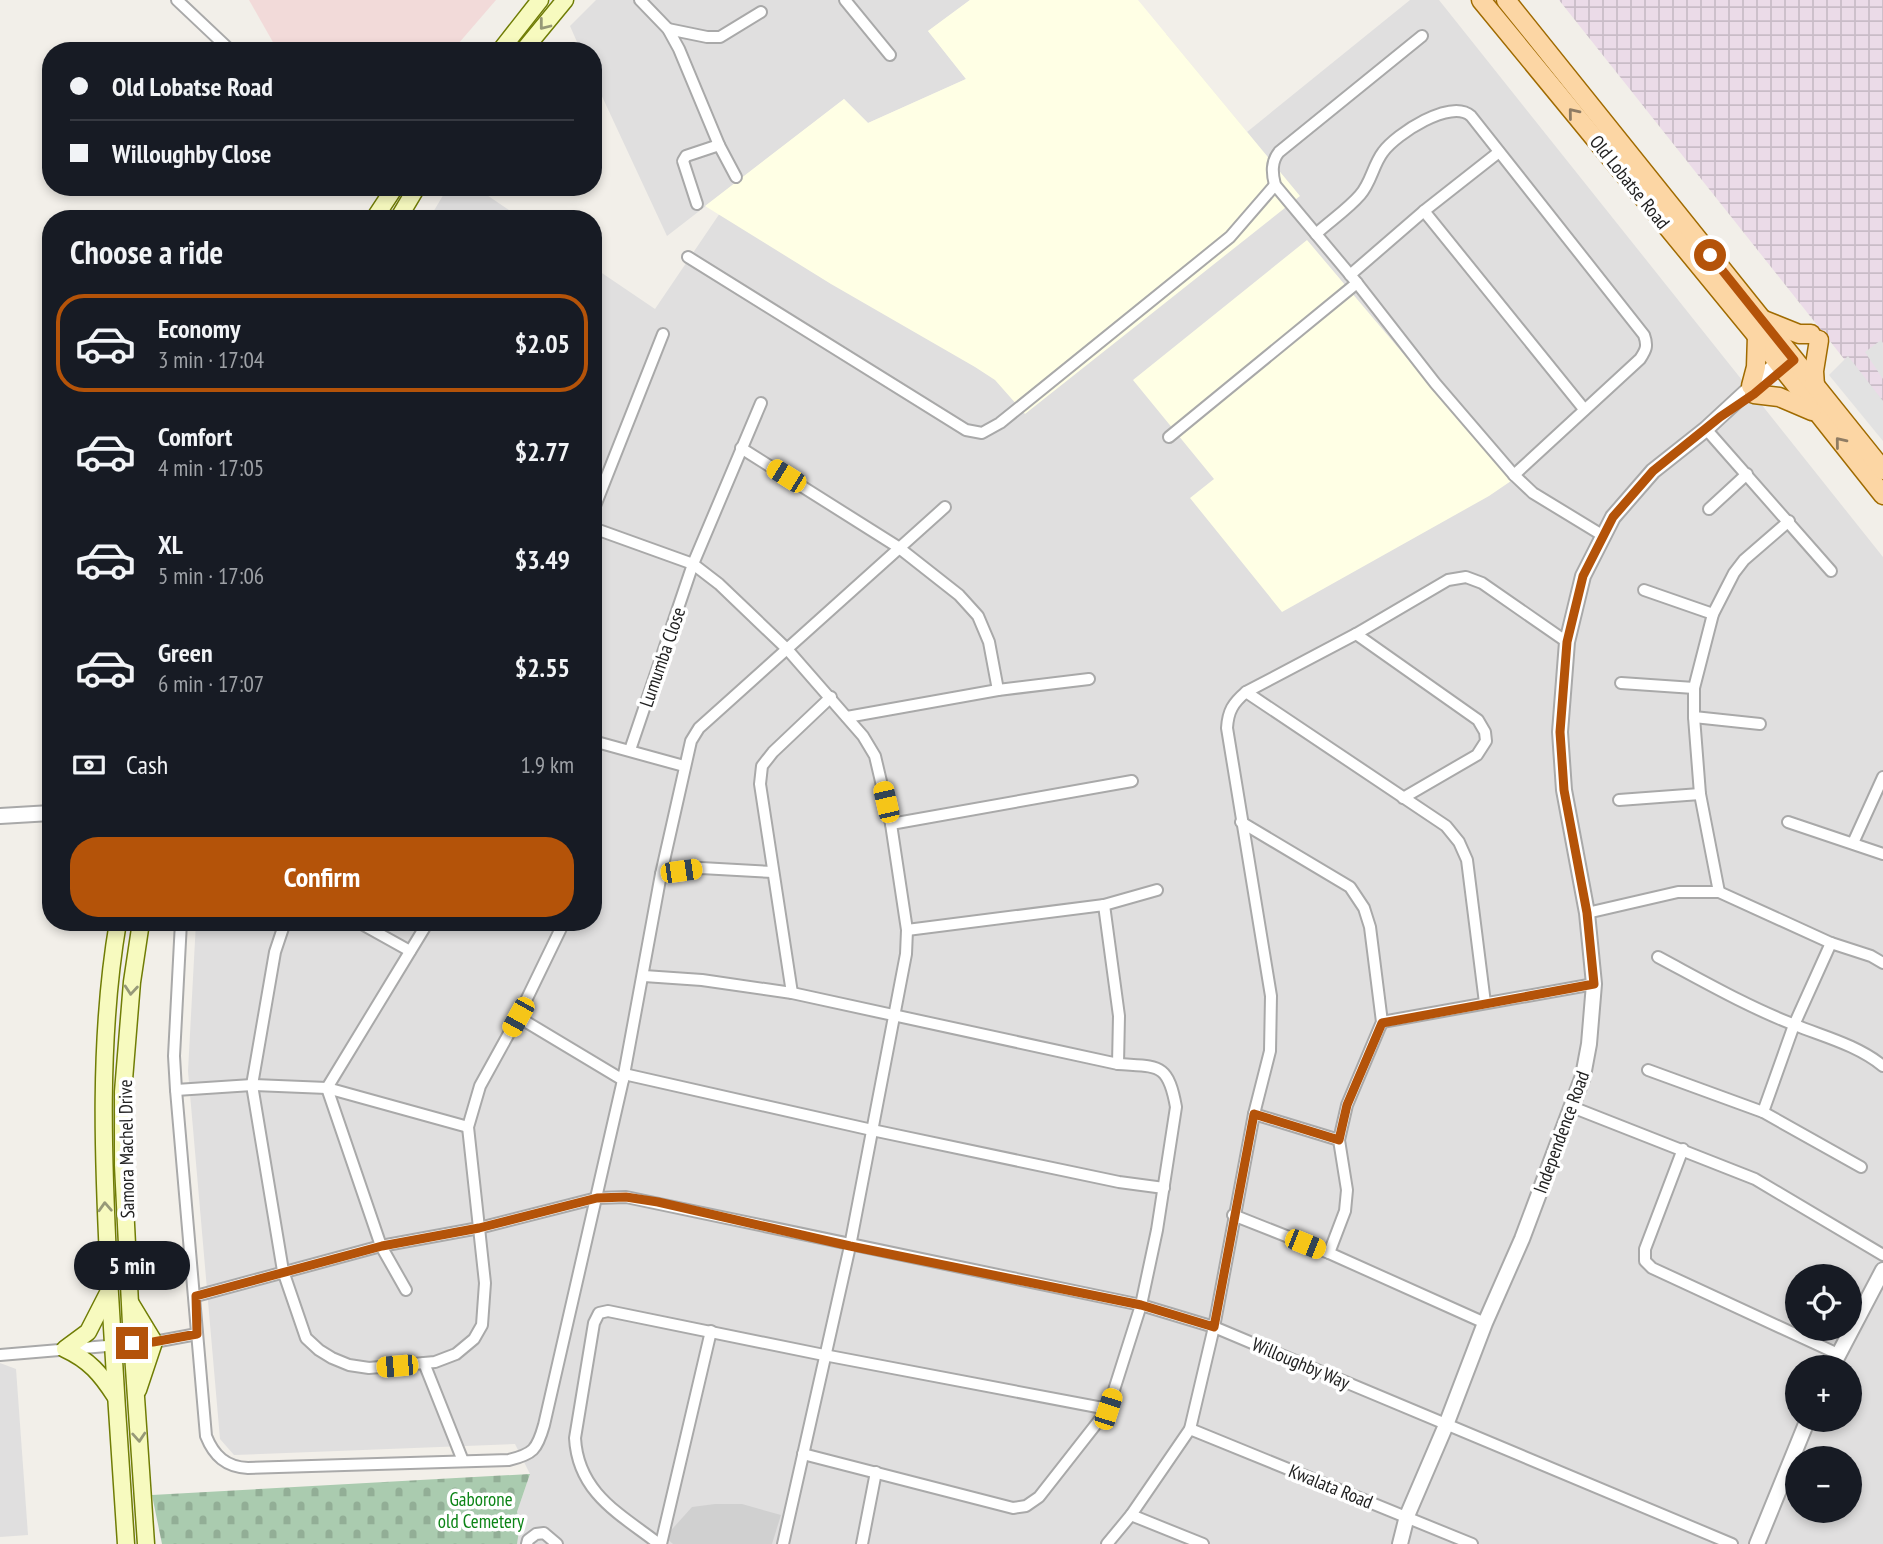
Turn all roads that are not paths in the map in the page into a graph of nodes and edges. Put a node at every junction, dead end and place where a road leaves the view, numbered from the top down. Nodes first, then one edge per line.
1 (177, 0) edge
2 (540, 0) edge
3 (565, 0) edge
4 (640, 0) edge
5 (845, 0) edge
6 (1506, 0) edge
7 (1483, 1) edge
8 (761, 12) dead end
9 (668, 29) junction
10 (1422, 36) dead end
11 (221, 42) edge
12 (507, 42) edge
13 (530, 42) edge
14 (890, 55) dead end
15 (719, 145) junction
16 (1499, 152) junction
17 (736, 177) dead end
18 (1275, 185) junction
19 (697, 204) dead end
20 (1424, 211) junction
21 (1316, 234) junction
22 (688, 257) dead end
23 (1354, 279) junction
24 (1759, 328) junction
25 (663, 334) dead end
26 (1786, 362) junction
27 (1815, 386) junction
28 (1752, 390) junction
29 (761, 403) dead end
30 (1584, 409) junction
31 (1818, 414) junction
32 (1706, 429) junction
33 (1169, 437) dead end
34 (741, 448) junction
35 (1883, 470) edge
36 (1747, 474) junction
37 (1514, 475) junction
38 (602, 488) edge
39 (1883, 495) edge
40 (945, 507) dead end
41 (1709, 509) dead end
42 (1789, 521) junction
43 (602, 531) edge
44 (1602, 535) junction
45 (898, 547) junction
46 (693, 564) junction
47 (1831, 571) dead end
48 (1644, 590) dead end
49 (1713, 614) junction
50 (1356, 634) junction
51 (1567, 642) junction
52 (787, 649) junction
53 (1089, 679) dead end
54 (1621, 683) dead end
55 (1694, 688) junction
56 (998, 690) junction
57 (1246, 692) junction
58 (831, 697) junction
59 (847, 717) junction
60 (1694, 717) junction
61 (1760, 724) dead end
62 (602, 743) edge
63 (630, 750) junction
64 (684, 766) junction
65 (1883, 777) edge
66 (1132, 781) dead end
67 (1700, 794) junction
68 (1403, 798) junction
69 (1619, 800) dead end
70 (42, 814) edge
71 (0, 816) edge
72 (1241, 822) junction
73 (1788, 822) dead end
74 (891, 824) junction
75 (1853, 843) junction
76 (1883, 854) edge
77 (772, 872) junction
78 (661, 874) junction
79 (1157, 890) dead end
80 (1718, 892) junction
81 (1104, 905) junction
82 (1587, 913) junction
83 (907, 930) junction
84 (116, 931) edge
85 (140, 931) edge
86 (181, 931) edge
87 (282, 931) edge
88 (374, 931) edge
89 (422, 931) edge
90 (560, 931) edge
91 (1830, 943) junction
92 (410, 951) junction
93 (1658, 957) dead end
94 (1883, 963) edge
95 (644, 976) junction
96 (1594, 984) junction
97 (792, 993) junction
98 (1485, 1003) junction
99 (894, 1016) junction
100 (518, 1017) junction
101 (1382, 1023) junction
102 (1794, 1025) junction
103 (1118, 1064) junction
104 (1883, 1066) edge
105 (1648, 1070) dead end
106 (624, 1077) junction
107 (252, 1085) junction
108 (327, 1088) junction
109 (176, 1090) junction
110 (1573, 1107) junction
111 (1763, 1112) junction
112 (1254, 1114) junction
113 (468, 1127) junction
114 (872, 1130) junction
115 (1339, 1140) junction
116 (1683, 1149) junction
117 (1861, 1167) dead end
118 (1164, 1188) junction
119 (597, 1198) junction
120 (1233, 1215) junction
121 (479, 1228) junction
122 (382, 1246) junction
123 (850, 1246) junction
124 (1329, 1253) junction
125 (1883, 1255) edge
126 (283, 1271) junction
127 (1881, 1278) edge
128 (110, 1287) junction
129 (406, 1290) dead end
130 (196, 1296) junction
131 (131, 1304) junction
132 (1141, 1305) junction
133 (1485, 1323) junction
134 (1214, 1327) junction
135 (711, 1331) junction
136 (197, 1334) junction
137 (153, 1342) junction
138 (132, 1343) junction
139 (113, 1344) junction
140 (65, 1349) junction
141 (0, 1355) edge
142 (824, 1355) junction
143 (1823, 1355) edge
144 (1838, 1355) edge
145 (424, 1363) junction
146 (136, 1395) junction
147 (116, 1399) junction
148 (1108, 1409) junction
149 (1446, 1425) junction
150 (1190, 1429) junction
151 (1803, 1432) edge
152 (803, 1454) junction
153 (463, 1461) junction
154 (876, 1472) junction
155 (1131, 1515) junction
156 (1407, 1516) junction
157 (126, 1544) edge
158 (146, 1544) edge
159 (527, 1544) edge
160 (557, 1544) edge
161 (660, 1544) edge
162 (783, 1544) edge
163 (862, 1544) edge
164 (1107, 1544) edge
165 (1203, 1544) edge
166 (1400, 1544) edge
167 (1472, 1544) edge
168 (1732, 1544) edge
169 (1757, 1544) edge

1 - 11 street
2 - 12 main road
3 -> 13 main road
4 - 9 street
5 - 14 street
6 - 24 main road, Old Lobatse Road
24 -> 7 main road, Old Lobatse Road
8 - 9 street
9 - 15 street
10 - 18 street
15 - 17 street
15 - 19 street
16 - 20 street
16 - 21 street
16 - 30 street
18 - 21 street
18 - 22 street
20 - 23 street
20 - 30 street
21 - 23 street
23 - 33 street
23 - 37 street
24 - 26 main road, Old Lobatse Road
24 - 27 main road
24 - 28 main road
25 - 38 street
26 - 27 main road, Old Lobatse Road
26 - 28 street, Independence Road
26 - 31 main road, Old Lobatse Road
27 - 35 main road, Old Lobatse Road
28 - 31 main road
28 - 32 street, Independence Road
29 - 34 street, Lumumba Close
30 - 37 street
39 -> 31 main road, Old Lobatse Road
32 - 36 street
32 - 44 street, Independence Road
34 - 45 street
34 - 46 street, Lumumba Close
36 - 41 street
36 - 42 street
37 - 44 street
40 - 45 street
42 - 47 street
42 - 49 street
43 - 46 street
44 - 51 street, Independence Road
45 - 52 street
45 - 56 street
46 - 52 street
46 - 63 street, Lumumba Close
48 - 49 street
49 - 55 street
50 - 51 street
50 - 57 street
50 - 68 street
51 - 82 street, Independence Road
52 - 58 street
52 - 64 street
53 - 56 street
54 - 55 street
55 - 60 street
56 - 59 street
57 - 68 street
57 - 72 street
58 - 59 street
58 - 77 street
59 - 74 street
60 - 61 street
60 - 67 street
62 - 63 street
63 - 64 street
64 - 78 street
65 - 75 street
66 - 74 street
67 - 69 street
67 - 80 street
68 - 98 street
70 - 71 street
72 - 101 street
72 - 112 street
73 - 75 street
74 - 83 street
75 - 76 street
77 - 78 street
77 - 97 street
78 - 95 street
79 - 81 street
80 - 82 street
80 - 91 street
81 - 83 street
81 - 103 street
82 - 96 street, Independence Road
83 - 99 street
128 -> 84 main road, Samora Machel Drive
85 -> 131 main road, Samora Machel Drive
86 - 109 street
87 - 107 street
88 - 92 street
89 - 92 street
90 - 100 street
91 - 94 street
91 - 102 street
92 - 108 street
93 - 102 street
95 - 97 street
95 - 106 street
96 - 98 street
96 - 110 street, Independence Road
97 - 99 street
98 - 101 street
99 - 103 street
99 - 114 street
100 - 106 street
100 - 113 street
101 - 115 street
102 - 104 street
102 - 111 street
103 - 118 street
105 - 111 street
106 - 114 street
106 - 119 street
107 - 108 street
107 - 109 street
107 - 126 street
108 - 113 street
108 - 122 street
109 - 130 street
110 - 116 street
110 - 133 street, Independence Road
111 - 117 street
112 - 115 street
112 - 120 street
113 - 121 street
114 - 118 street
114 - 123 street
115 - 124 street
116 - 125 street
116 - 143 street
118 - 132 street
119 - 121 street, Willoughby Way
119 - 123 street, Willoughby Way
119 - 153 street
120 - 124 street
120 - 134 street
121 - 122 street, Willoughby Way
121 - 145 street
122 - 126 street, Willoughby Way
122 - 129 street
123 - 132 street, Willoughby Way
123 - 142 street
124 - 133 street
126 - 130 street, Willoughby Way
126 - 145 street
127 - 144 street
128 - 139 main road, Samora Machel Drive
128 - 140 main road
130 - 136 street
131 - 137 main road
131 - 138 main road, Samora Machel Drive
132 - 134 street, Willoughby Way
132 - 148 street
133 - 149 street, Independence Road
134 - 149 street, Willoughby Way
134 - 150 street
135 - 142 street
135 - 161 street
135 - 161 street
136 - 137 street
136 - 153 street
137 - 138 street
137 - 146 main road
138 - 139 street
138 - 146 main road, Samora Machel Drive
139 - 140 street
139 - 147 main road, Samora Machel Drive
140 - 141 street
140 - 147 main road
142 - 148 street
142 - 152 street
145 - 153 street
146 -> 158 main road, Samora Machel Drive
147 - 157 main road, Samora Machel Drive
148 - 154 street
149 - 156 street, Independence Road
149 - 168 street, Willoughby Way
150 - 155 street
150 - 156 street, Kwalata Road
151 - 169 street
152 - 154 street
152 - 162 street
154 - 163 street
155 - 164 street
155 - 165 street
156 - 166 street, Independence Road
156 - 167 street, Kwalata Road
159 - 160 street

